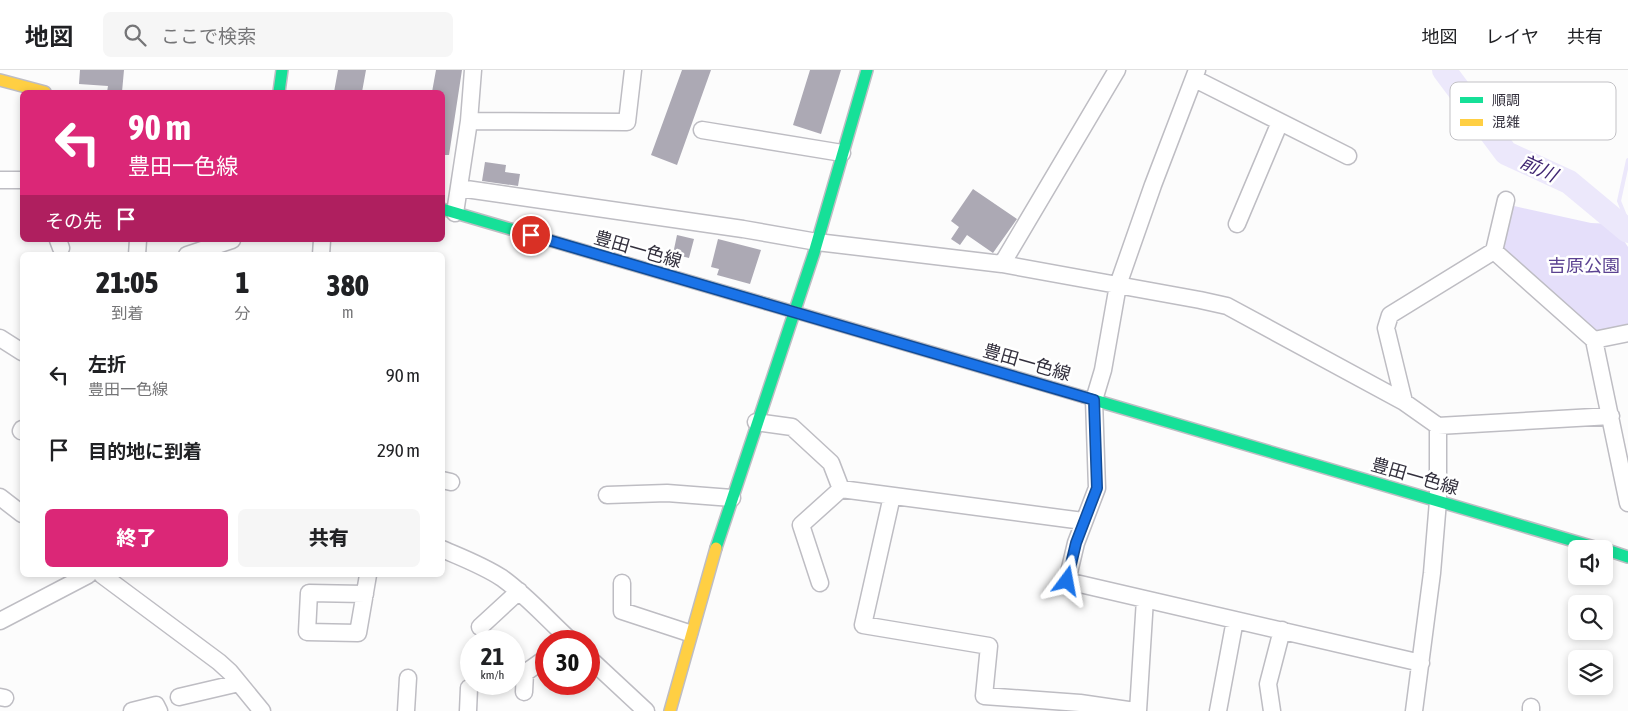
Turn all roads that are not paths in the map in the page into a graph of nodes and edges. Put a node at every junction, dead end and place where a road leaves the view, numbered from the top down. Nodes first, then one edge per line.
1 (282, 70) edge
2 (473, 70) edge
3 (633, 70) edge
4 (867, 70) edge
5 (1117, 70) edge
6 (1196, 74) edge
7 (0, 80) edge
8 (37, 90) edge
9 (279, 90) edge
10 (469, 121) junction
11 (1280, 122) junction
12 (702, 130) dead end
13 (842, 153) junction
14 (1348, 156) dead end
15 (0, 180) edge
16 (20, 180) edge
17 (459, 188) junction
18 (1506, 200) dead end
19 (449, 211) edge
20 (1237, 224) dead end
21 (226, 242) edge
22 (817, 242) junction
23 (1494, 251) junction
24 (196, 252) edge
25 (1002, 264) junction
26 (1118, 285) junction
27 (794, 313) junction
28 (1628, 333) edge
29 (0, 339) edge
30 (1594, 340) junction
31 (20, 351) edge
32 (1094, 400) junction
33 (1404, 402) junction
34 (1611, 416) junction
35 (756, 422) junction
36 (1438, 426) junction
37 (841, 489) junction
38 (607, 495) dead end
39 (892, 496) junction
40 (0, 497) edge
41 (732, 498) junction
42 (1438, 501) junction
43 (1628, 503) edge
44 (20, 512) edge
45 (1083, 522) junction
46 (1571, 540) edge
47 (445, 550) edge
48 (1613, 552) edge
49 (1628, 556) edge
50 (84, 577) edge
51 (105, 577) edge
52 (368, 577) edge
53 (622, 582) dead end
54 (820, 583) dead end
55 (519, 591) junction
56 (365, 594) dead end
57 (1145, 599) junction
58 (1235, 620) junction
59 (0, 621) edge
60 (480, 627) dead end
61 (559, 630) edge
62 (1282, 630) junction
63 (689, 633) junction
64 (1421, 663) junction
65 (600, 668) edge
66 (408, 678) dead end
67 (239, 683) junction
68 (469, 695) edge
69 (179, 697) dead end
70 (132, 711) edge
71 (160, 711) edge
72 (262, 711) edge
73 (406, 711) edge
74 (468, 711) edge
75 (646, 711) edge
76 (670, 711) edge
77 (1137, 711) edge
78 (1218, 711) edge
79 (1272, 711) edge
80 (1414, 711) edge

1 - 9 main road
2 - 10 street
3 - 10 street
4 - 13 main road
5 - 25 street
6 - 11 street
6 - 26 street
7 - 8 main road
10 - 17 street
11 - 14 street
11 - 20 street
12 - 13 street
13 - 22 main road
15 - 16 street
17 - 19 street
17 - 22 street
18 - 23 street
19 - 27 main road, 豊田一色線
21 - 24 street
22 - 25 street
22 - 27 main road
23 - 30 street
23 - 33 street
25 - 26 street
26 - 32 street
26 - 33 street
27 - 32 main road, 豊田一色線
27 - 35 main road
28 - 30 street
29 - 31 street
30 - 34 street
32 - 42 main road, 豊田一色線
32 - 45 street
33 - 36 street
34 - 36 street
34 - 43 street
35 - 37 street
35 - 41 main road
36 - 42 street
37 - 39 street
37 - 54 street
38 - 41 street
39 - 45 street
39 - 77 street
40 - 44 street
41 - 63 main road
42 - 46 main road, 豊田一色線
42 - 64 street
45 - 57 street
47 - 55 street
48 - 49 main road, 豊田一色線
50 - 59 street
51 - 67 street
52 - 56 street
53 - 63 street
55 - 60 street
55 - 61 street
57 - 58 street
57 - 77 street
58 - 62 street
58 - 78 street
62 - 64 street
62 - 79 street
63 - 76 main road
64 - 80 street
65 - 75 street
66 - 73 street
67 - 69 street
67 - 72 street
68 - 74 street
70 - 71 street

